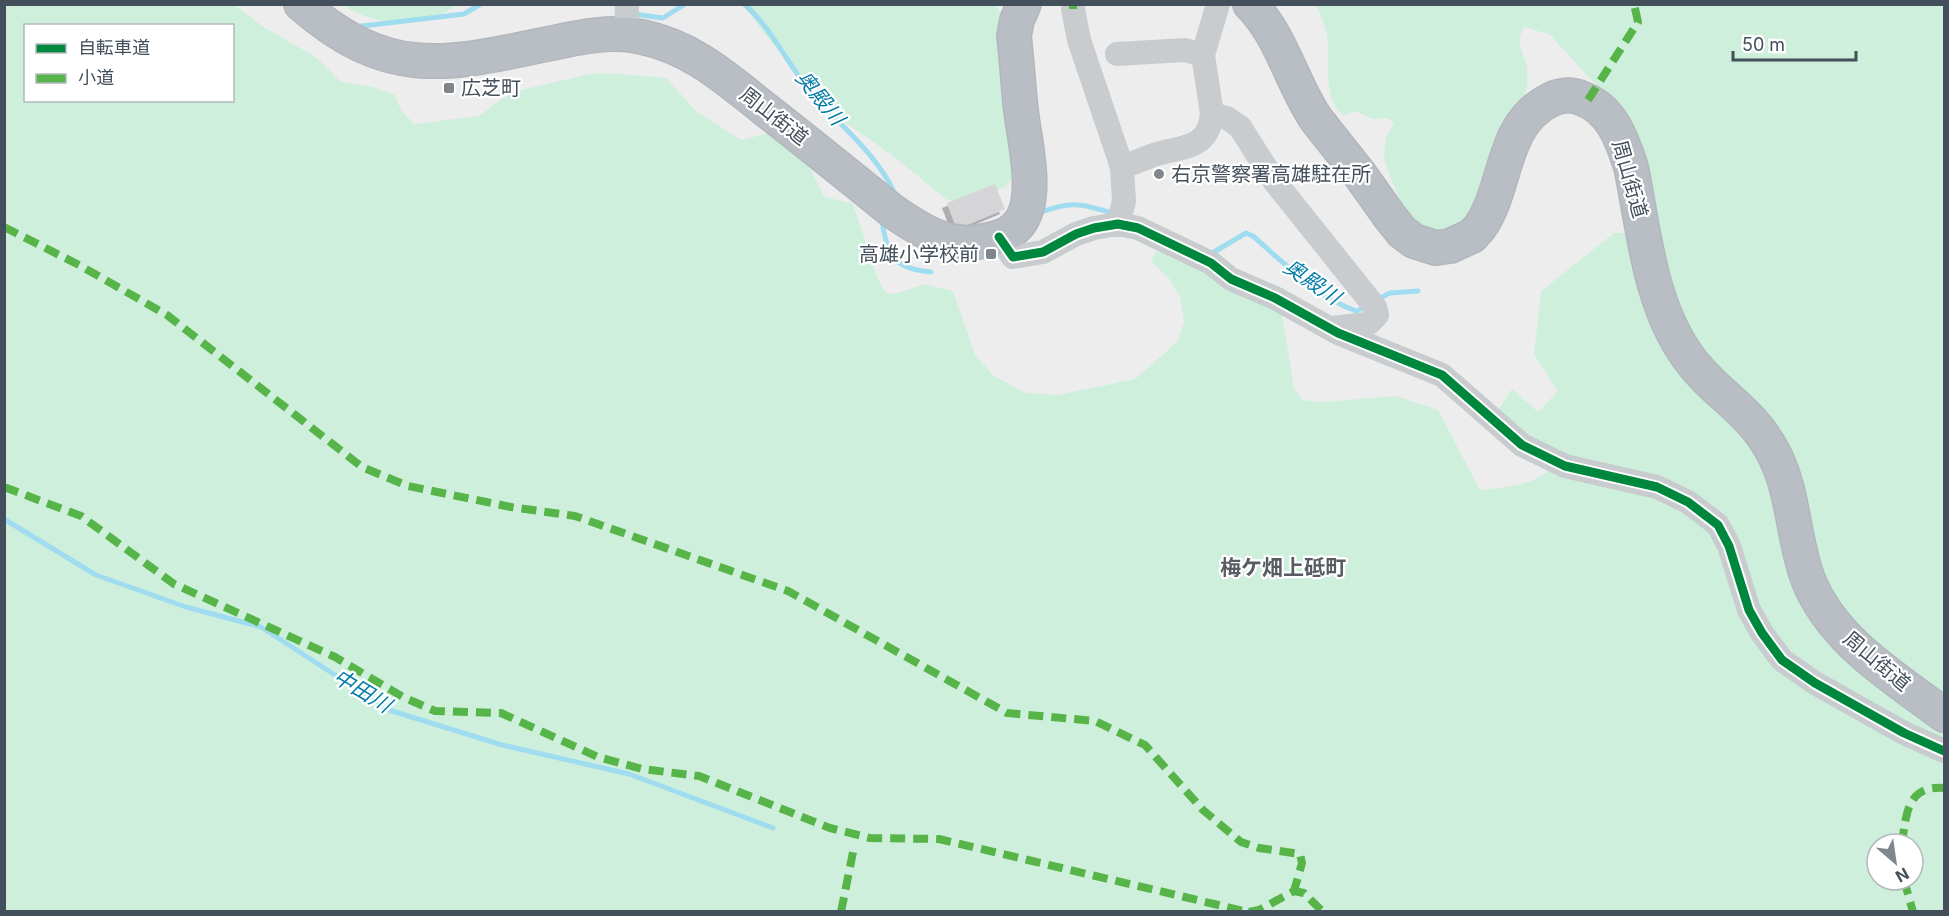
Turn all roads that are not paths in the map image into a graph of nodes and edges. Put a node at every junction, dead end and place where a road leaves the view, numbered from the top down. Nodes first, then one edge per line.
1 (301, 4) edge
2 (1024, 4) edge
3 (1218, 4) edge
4 (1250, 4) edge
5 (1073, 9) dead end
6 (626, 19) edge
7 (1117, 54) dead end
8 (1203, 55) junction
9 (1212, 114) junction
10 (1122, 167) junction
11 (1118, 224) junction
12 (999, 237) junction
13 (1328, 328) junction
14 (1944, 715) edge
15 (1944, 751) edge

1 - 6 highway, 周山街道
2 - 12 highway, 周山街道
3 - 8 street
4 - 14 highway, 周山街道
5 - 10 street
6 - 12 highway, 周山街道
7 - 8 street
8 - 9 street
9 - 10 street
9 - 13 street
10 - 11 street
11 - 12 street
11 - 13 street
13 - 15 street

